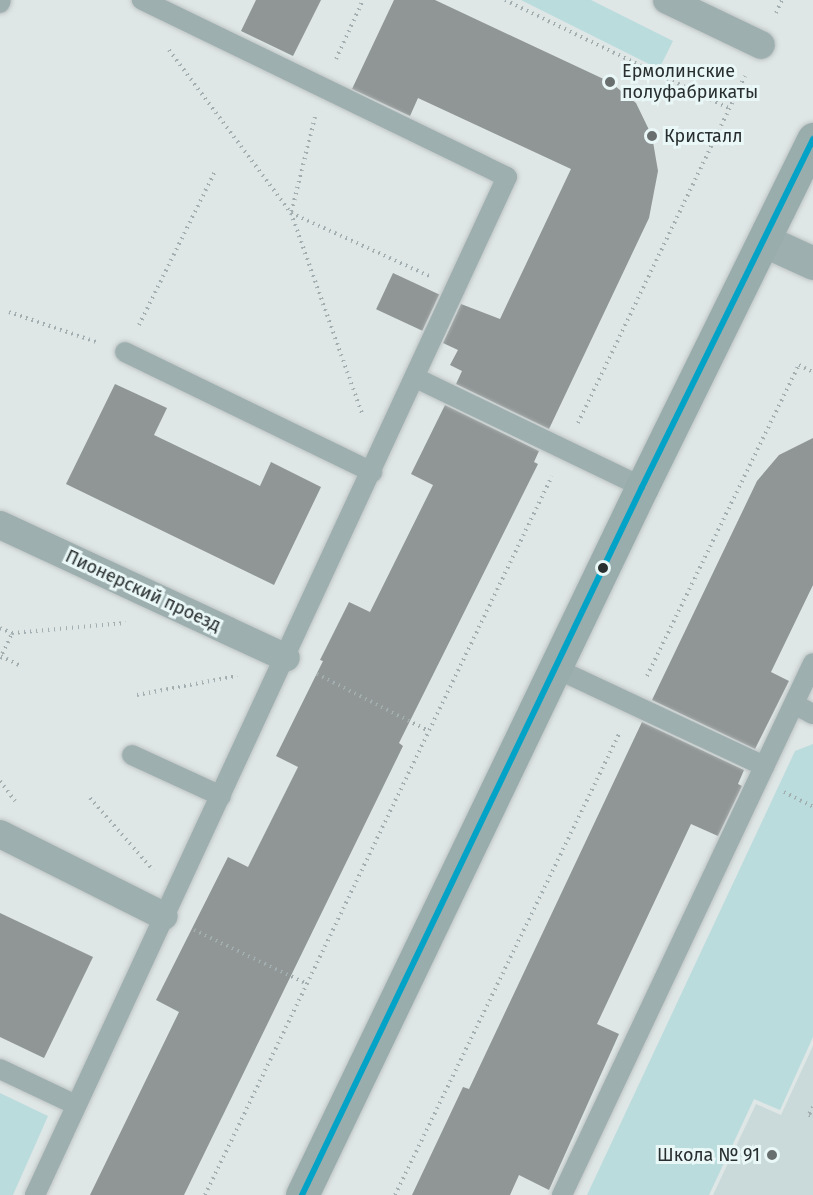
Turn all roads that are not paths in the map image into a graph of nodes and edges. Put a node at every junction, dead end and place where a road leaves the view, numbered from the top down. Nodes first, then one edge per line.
1 (142, 0) edge
2 (667, 0) edge
3 (760, 45) road end
4 (813, 139) edge
5 (765, 241) junction
6 (813, 263) edge
7 (125, 352) road end
8 (416, 378) junction
9 (375, 466) junction
10 (642, 488) junction
11 (0, 525) edge
12 (283, 663) junction
13 (813, 663) edge
14 (557, 669) junction
15 (794, 704) junction
16 (813, 714) edge
17 (132, 754) dead end
18 (764, 766) junction
19 (221, 796) junction
20 (0, 834) edge
21 (170, 905) junction
22 (0, 1069) edge
23 (76, 1105) junction
24 (35, 1195) edge
25 (303, 1195) edge
26 (562, 1195) edge

1 - 8 lane
2 - 3 street
4 - 5 main road
5 - 6 street
5 - 10 main road
7 - 9 lane
8 - 9 lane
8 - 10 lane
9 - 12 lane
10 - 14 main road
11 - 12 street, Пионерский проезд
12 - 19 lane
13 - 15 lane
14 - 18 lane
14 - 25 main road
15 - 16 lane
15 - 18 lane
17 - 19 lane
18 - 26 lane
19 - 21 lane
20 - 21 street
21 - 23 lane
22 - 23 lane
23 - 24 lane

